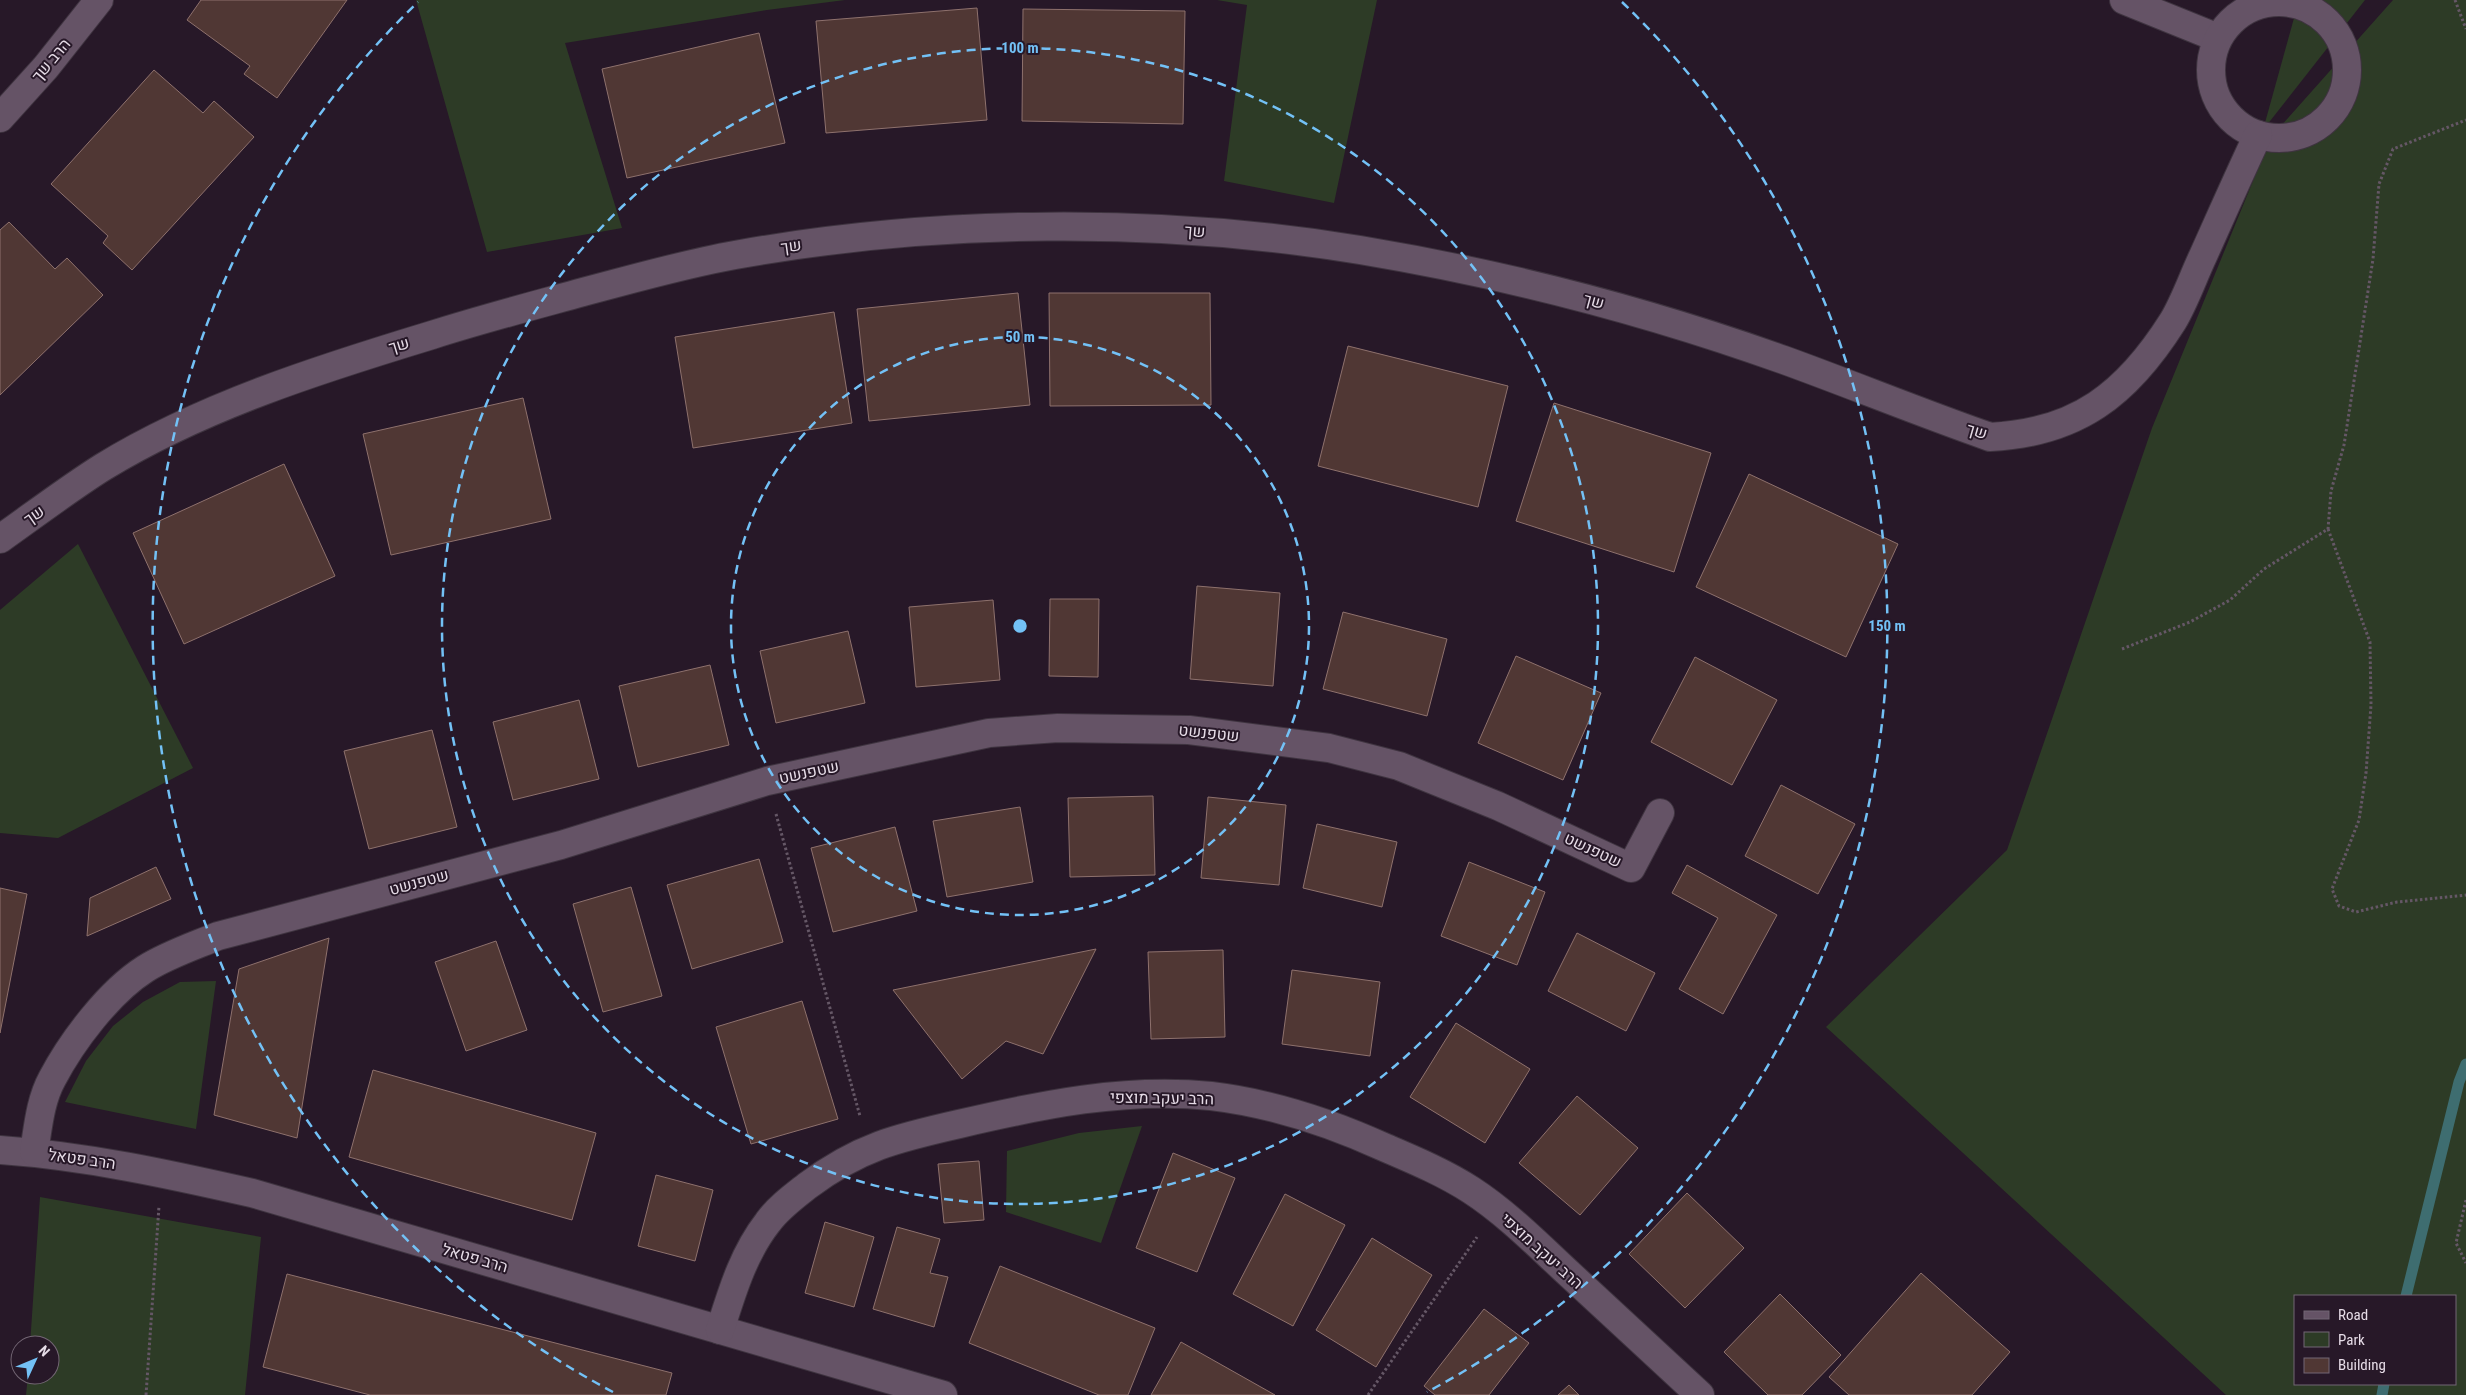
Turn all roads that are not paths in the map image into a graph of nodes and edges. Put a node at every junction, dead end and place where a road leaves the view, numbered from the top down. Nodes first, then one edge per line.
1 (100, 0) edge
2 (2124, 0) edge
3 (2218, 38) junction
4 (0, 118) edge
5 (2258, 135) junction
6 (0, 539) edge
7 (1660, 813) dead end
8 (0, 1150) edge
9 (34, 1152) junction
10 (720, 1330) junction
11 (943, 1395) edge
12 (1700, 1395) edge

1 - 4 street, הרב שך
2 - 3 street
3 - 5 street
3 - 5 street
5 - 6 street, שך
7 - 9 street, שטפנשט
8 - 9 street, הרב פטאל
9 - 10 street, הרב פטאל
10 - 11 street, הרב פטאל
10 - 12 street, הרב יעקב מוצפי

